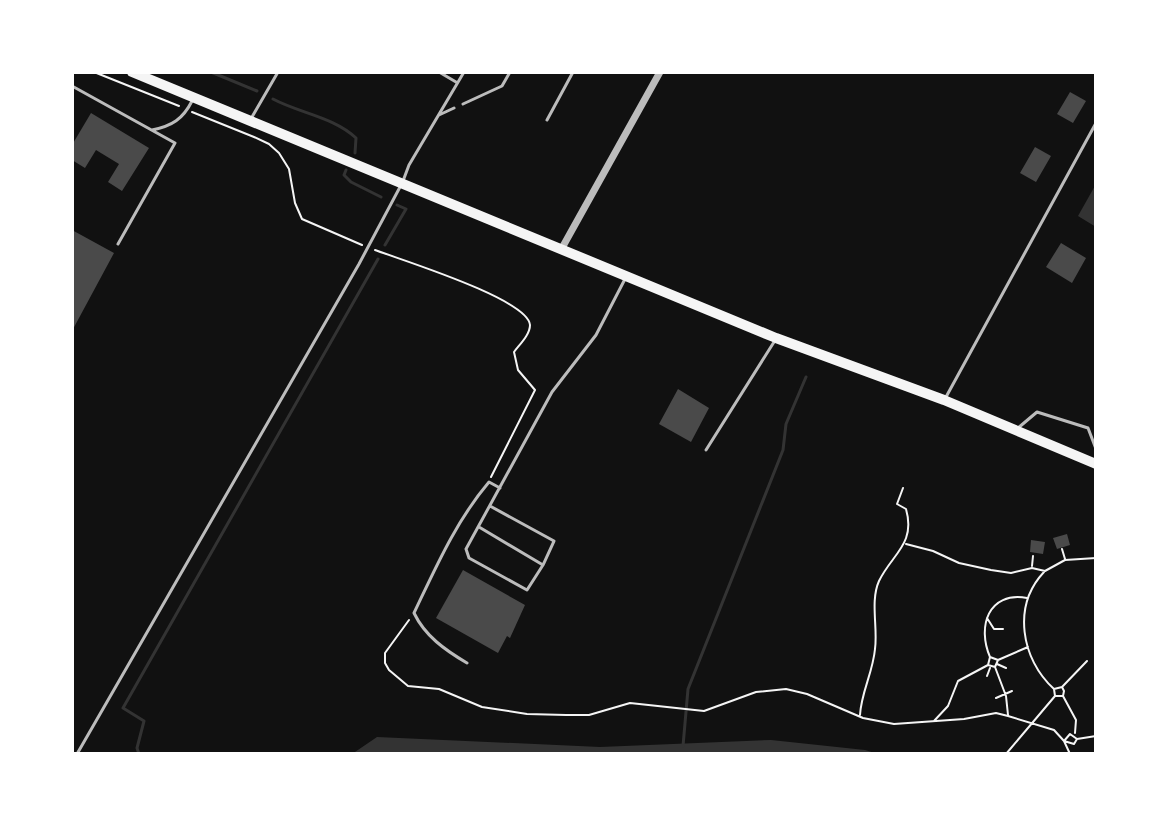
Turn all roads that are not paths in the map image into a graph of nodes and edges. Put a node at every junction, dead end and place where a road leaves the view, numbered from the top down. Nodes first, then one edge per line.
1 (132, 72) edge
2 (278, 72) edge
3 (439, 72) edge
4 (464, 72) edge
5 (510, 72) edge
6 (573, 72) edge
7 (660, 72) edge
8 (457, 83) junction
9 (72, 86) edge
10 (193, 97) junction
11 (463, 104) dead end
12 (454, 108) dead end
13 (439, 115) junction
14 (250, 120) junction
15 (547, 120) dead end
16 (1096, 123) edge
17 (152, 130) junction
18 (402, 183) junction
19 (118, 244) dead end
20 (562, 248) junction
21 (627, 275) junction
22 (776, 338) junction
23 (944, 400) junction
24 (1017, 429) junction
25 (1096, 449) edge
26 (706, 450) dead end
27 (1096, 464) edge
28 (500, 488) junction
29 (490, 506) junction
30 (479, 527) junction
31 (543, 565) junction
32 (467, 663) dead end
33 (77, 754) edge

1 - 10 main road
2 - 14 lane
3 - 8 lane
4 - 8 lane
5 - 11 lane
6 - 15 lane
7 - 20 street
8 - 13 lane
9 - 17 lane
10 - 14 main road
10 - 17 lane
12 - 13 lane
13 - 18 lane
14 - 18 main road
16 - 23 lane
17 - 19 lane
18 - 20 main road
18 - 33 lane
20 - 21 main road
21 - 22 main road
21 - 28 lane
22 - 23 main road
22 - 26 lane
23 - 24 main road
24 - 25 lane
24 - 27 main road
28 - 29 lane
28 - 32 lane
29 - 30 lane
29 - 31 lane
30 - 31 lane
30 - 31 lane

